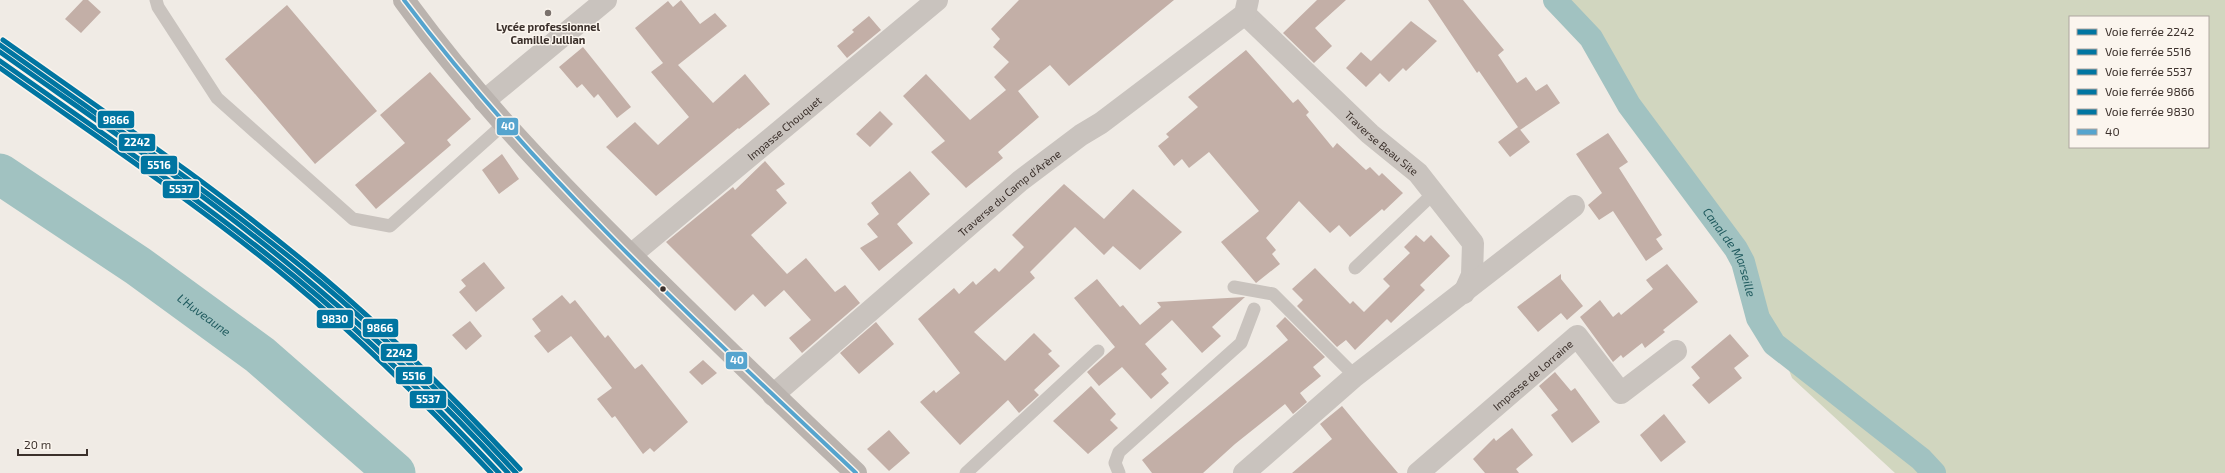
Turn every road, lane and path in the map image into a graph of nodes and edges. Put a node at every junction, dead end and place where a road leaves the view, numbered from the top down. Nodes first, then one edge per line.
1 (156, 0) edge
2 (404, 0) edge
3 (606, 0) edge
4 (937, 0) edge
5 (1246, 7) edge
6 (484, 101) junction
7 (504, 124) junction
8 (1434, 193) junction
9 (1574, 206) dead end
10 (631, 255) junction
11 (1355, 268) dead end
12 (1234, 287) dead end
13 (1464, 293) junction
14 (1254, 309) dead end
15 (1098, 351) dead end
16 (1676, 351) dead end
17 (1355, 376) junction
18 (773, 395) junction
19 (856, 473) edge
20 (966, 473) edge
21 (1119, 473) edge
22 (1244, 473) edge
23 (1418, 473) edge

1 - 7 lane
2 - 6 street
3 - 6 street
4 - 10 street, Impasse Chouquet
5 - 8 street, Traverse Beau Site
5 - 18 street, Traverse du Camp d'Arène
6 - 7 street
7 - 10 street
8 - 11 lane
8 - 13 street, Traverse Beau Site
9 - 13 street, Traverse Beau Site
10 - 18 street
12 - 17 lane
13 - 17 street, Traverse Beau Site
14 - 21 lane
15 - 20 lane
16 - 23 street, Impasse de Lorraine
17 - 22 street, Traverse Beau Site
18 - 19 street

